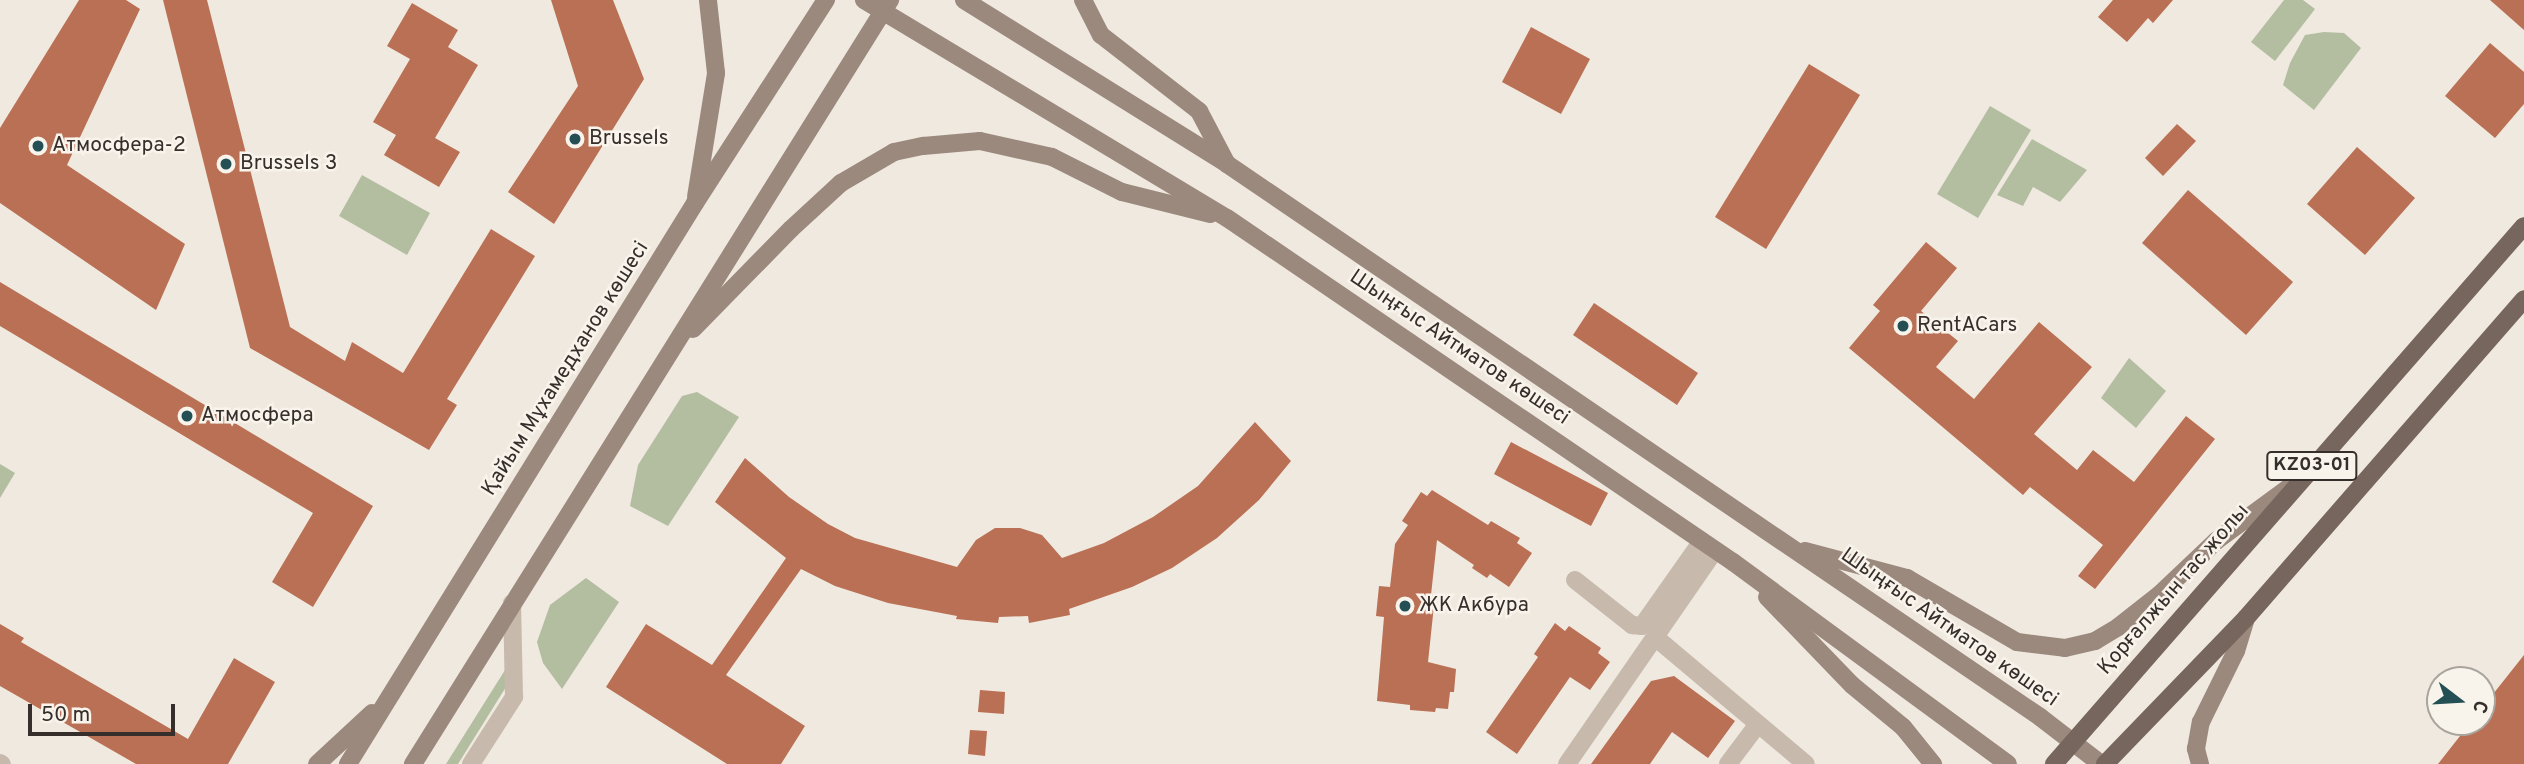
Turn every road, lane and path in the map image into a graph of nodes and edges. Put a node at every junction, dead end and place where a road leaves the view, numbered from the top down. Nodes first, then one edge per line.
1 (708, 0) edge
2 (826, 0) edge
3 (864, 0) edge
4 (964, 0) edge
5 (1083, 0) edge
6 (887, 6) edge
7 (1227, 164) junction
8 (695, 203) junction
9 (1227, 218) junction
10 (2524, 226) edge
11 (2524, 299) edge
12 (668, 354) junction
13 (2300, 479) junction
14 (1709, 545) junction
15 (1792, 547) junction
16 (1733, 562) junction
17 (1576, 580) dead end
18 (512, 603) junction
19 (2246, 618) junction
20 (1655, 637) junction
21 (390, 696) junction
22 (1758, 724) junction
23 (2071, 742) junction
24 (317, 764) edge
25 (348, 764) edge
26 (412, 764) edge
27 (471, 764) edge
28 (1567, 764) edge
29 (1728, 764) edge
30 (1806, 764) edge
31 (1933, 764) edge
32 (2008, 764) edge
33 (2053, 764) edge
34 (2103, 764) edge
35 (2200, 764) edge

1 - 8 main road
2 - 8 main road, Қайым Мұхамедханов көшесі
3 - 6 main road, Шыңғыс Айтматов көшесі
4 - 7 main road, Шыңғыс Айтматов көшесі
5 - 7 main road
6 - 9 main road, Шыңғыс Айтматов көшесі
6 - 12 main road
7 - 15 main road, Шыңғыс Айтматов көшесі
8 - 21 main road, Қайым Мұхамедханов көшесі
9 - 12 main road
9 - 14 main road, Шыңғыс Айтматов көшесі
10 - 13 main road, Қорғалжын тас жолы / KZ03-01
11 - 19 main road, KZ03-01
12 - 18 main road
13 - 15 main road
13 - 23 main road, Қорғалжын тас жолы / KZ03-01
14 - 16 main road, Шыңғыс Айтматов көшесі
14 - 17 street
14 - 20 street
15 - 23 main road, Шыңғыс Айтматов көшесі
16 - 31 main road
16 - 32 main road, Шыңғыс Айтматов көшесі
18 - 26 main road
18 - 27 street
19 - 34 main road, KZ03-01
19 - 35 main road
20 - 22 street
20 - 28 street
21 - 24 main road
21 - 25 main road, Қайым Мұхамедханов көшесі
22 - 29 street
22 - 30 street
23 - 33 main road, Қорғалжын тас жолы / KZ03-01
23 - 34 main road, Шыңғыс Айтматов көшесі

